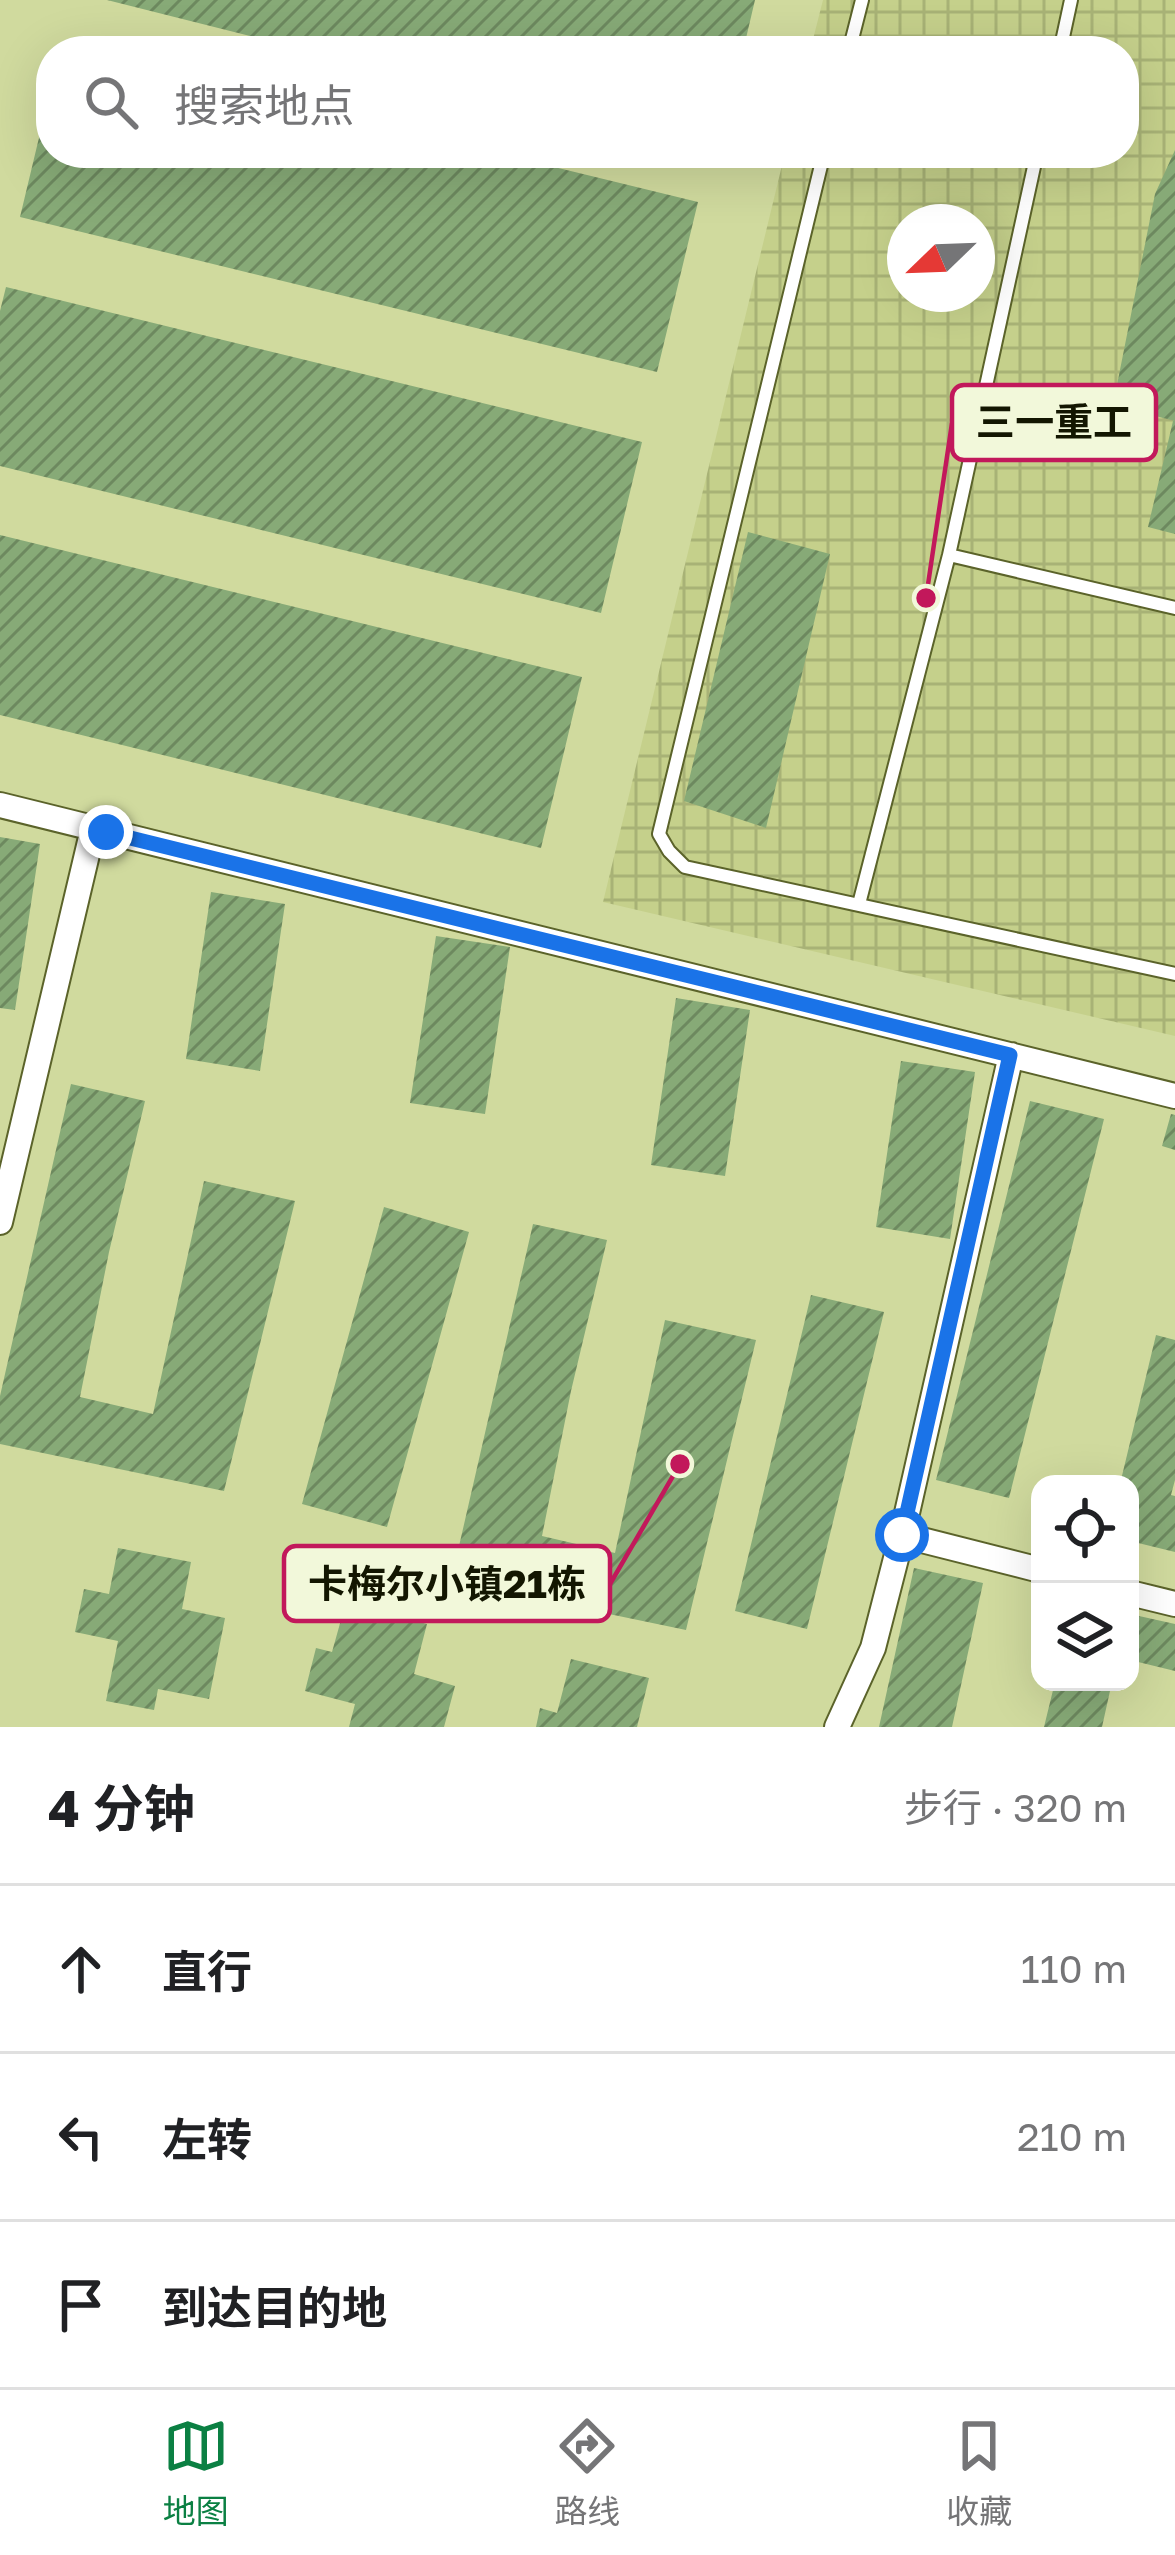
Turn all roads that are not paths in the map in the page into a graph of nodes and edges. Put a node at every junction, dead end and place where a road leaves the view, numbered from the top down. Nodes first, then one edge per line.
1 (862, 0) edge
2 (1071, 0) edge
3 (853, 36) edge
4 (1063, 36) edge
5 (820, 168) edge
6 (1034, 168) edge
7 (949, 555) junction
8 (1175, 608) edge
9 (0, 806) edge
10 (93, 829) junction
11 (859, 904) junction
12 (1175, 974) edge
13 (1010, 1055) junction
14 (1175, 1096) edge
15 (0, 1222) edge
16 (902, 1535) junction
17 (1031, 1568) edge
18 (1139, 1595) edge
19 (1175, 1604) edge
20 (837, 1727) edge

1 - 3 lane
2 - 4 lane
5 - 11 lane
6 - 7 lane
7 - 8 lane
7 - 11 lane
9 - 10 street
10 - 13 street
10 - 15 street
11 - 12 lane
13 - 14 street
13 - 16 street
16 - 17 street
16 - 20 street
18 - 19 street

